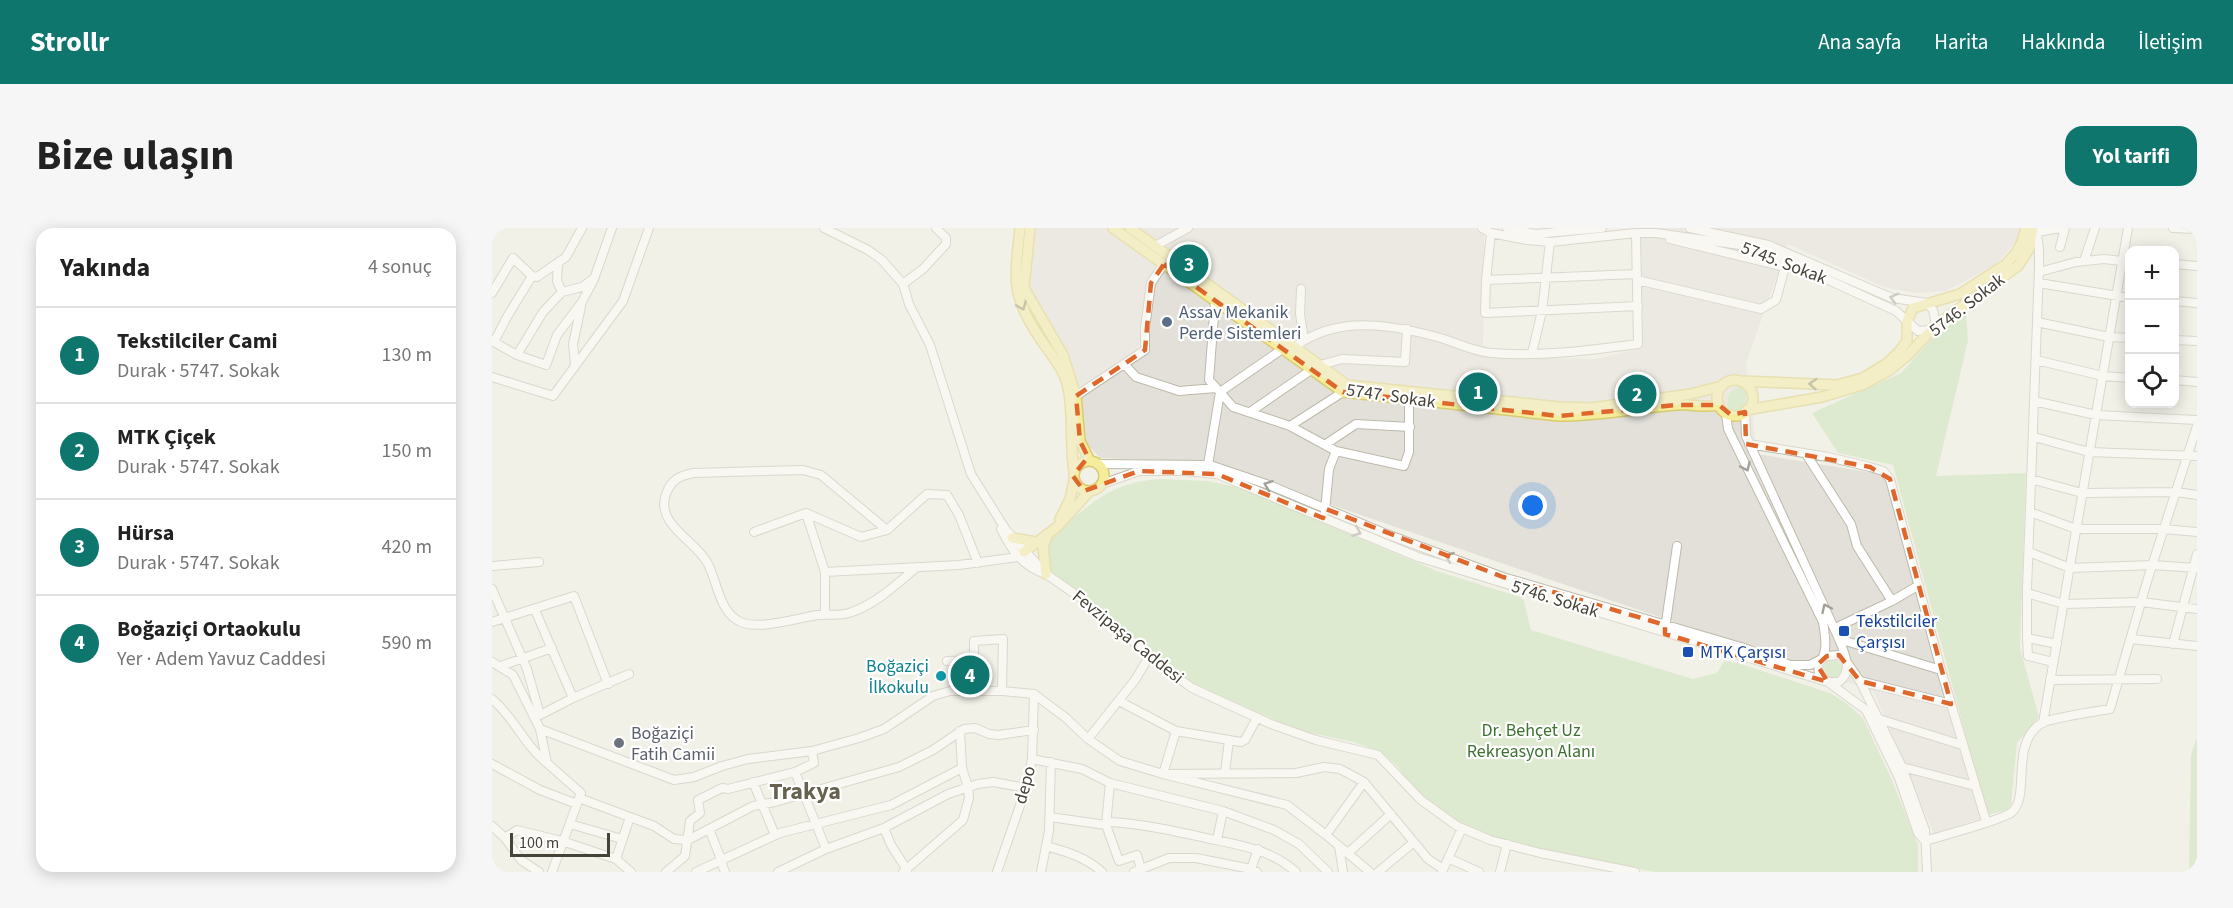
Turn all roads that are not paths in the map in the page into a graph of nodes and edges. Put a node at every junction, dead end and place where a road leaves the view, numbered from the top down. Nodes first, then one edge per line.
1 (582, 228) edge
2 (612, 228) edge
3 (650, 228) edge
4 (824, 228) edge
5 (936, 228) edge
6 (1020, 228) edge
7 (1030, 228) edge
8 (1113, 228) edge
9 (1130, 228) edge
10 (1188, 228) edge
11 (1482, 228) edge
12 (1507, 228) edge
13 (1602, 228) edge
14 (1690, 228) edge
15 (2026, 228) edge
16 (2063, 228) edge
17 (2095, 228) edge
18 (2128, 228) edge
19 (2173, 228) edge
20 (1567, 229) edge
21 (2197, 229) edge
22 (2035, 230) edge
23 (838, 231) edge
24 (1491, 233) junction
25 (1636, 233) junction
26 (1550, 242) junction
27 (1155, 246) junction
28 (2127, 246) edge
29 (2060, 247) dead end
30 (2084, 261) junction
31 (2125, 261) edge
32 (558, 263) junction
33 (1164, 264) junction
34 (1786, 264) junction
35 (2179, 264) edge
36 (2125, 265) edge
37 (2197, 266) edge
38 (2039, 272) junction
39 (532, 276) junction
40 (1637, 277) junction
41 (1546, 278) junction
42 (594, 279) junction
43 (1486, 280) junction
44 (903, 284) junction
45 (2039, 284) junction
46 (1301, 289) dead end
47 (562, 292) junction
48 (492, 293) edge
49 (2117, 297) junction
50 (2125, 298) edge
51 (2179, 301) edge
52 (582, 302) junction
53 (1215, 302) junction
54 (1927, 303) junction
55 (2197, 303) edge
56 (1638, 306) junction
57 (1542, 311) junction
58 (1907, 321) junction
59 (2037, 322) junction
60 (1934, 328) junction
61 (1407, 329) junction
62 (2109, 337) junction
63 (2125, 338) edge
64 (1304, 340) junction
65 (2179, 340) edge
66 (2197, 341) edge
67 (493, 342) edge
68 (1295, 347) junction
69 (1281, 350) junction
70 (1532, 353) junction
71 (517, 355) junction
72 (2036, 360) junction
73 (1124, 364) junction
74 (575, 365) junction
75 (1316, 368) junction
76 (2103, 376) junction
77 (492, 377) edge
78 (2125, 378) edge
79 (2179, 380) edge
80 (1741, 381) junction
81 (2197, 382) edge
82 (1722, 386) junction
83 (1218, 390) junction
84 (1343, 392) junction
85 (1076, 396) junction
86 (1408, 400) junction
87 (2034, 401) junction
88 (1719, 405) junction
89 (1746, 411) junction
90 (1250, 412) junction
91 (1726, 413) junction
92 (2096, 415) junction
93 (2197, 420) edge
94 (1290, 426) junction
95 (2197, 426) edge
96 (1410, 427) junction
97 (2034, 437) junction
98 (1326, 444) junction
99 (1749, 444) junction
100 (1336, 451) junction
101 (2089, 452) junction
102 (1806, 454) junction
103 (2193, 455) edge
104 (1094, 462) junction
105 (1208, 465) junction
106 (1074, 476) junction
107 (2031, 479) junction
108 (1102, 484) junction
109 (1089, 492) junction
110 (2177, 492) junction
111 (2082, 493) junction
112 (2197, 495) edge
113 (1326, 509) junction
114 (2030, 512) junction
115 (806, 513) junction
116 (996, 517) junction
117 (1323, 518) junction
118 (1057, 527) junction
119 (2076, 529) junction
120 (2164, 529) junction
121 (887, 530) junction
122 (754, 532) dead end
123 (2197, 532) edge
124 (1047, 534) junction
125 (1012, 538) junction
126 (1036, 542) junction
127 (1677, 546) dead end
128 (2029, 552) junction
129 (1021, 554) junction
130 (2197, 555) edge
131 (538, 562) dead end
132 (978, 563) junction
133 (2152, 565) junction
134 (492, 566) edge
135 (917, 567) junction
136 (2070, 568) junction
137 (2195, 568) edge
138 (825, 572) junction
139 (1046, 574) junction
140 (1918, 585) junction
141 (492, 590) edge
142 (2027, 593) junction
143 (1892, 601) junction
144 (2141, 602) junction
145 (2064, 604) junction
146 (2182, 608) junction
147 (2197, 609) edge
148 (535, 610) junction
149 (825, 615) junction
150 (504, 618) junction
151 (492, 622) edge
152 (1835, 628) junction
153 (1665, 629) junction
154 (2027, 638) junction
155 (1839, 639) junction
156 (2131, 639) junction
157 (2056, 644) junction
158 (2173, 644) junction
159 (2197, 646) edge
160 (552, 648) junction
161 (1150, 655) junction
162 (1823, 659) junction
163 (522, 660) junction
164 (947, 661) dead end
165 (492, 662) edge
166 (2053, 662) junction
167 (1847, 663) junction
168 (501, 666) junction
169 (1941, 670) junction
170 (629, 674) dead end
171 (2121, 678) junction
172 (2157, 679) dead end
173 (2050, 680) junction
174 (1860, 681) junction
175 (1828, 682) junction
176 (608, 684) junction
177 (1002, 691) junction
178 (1034, 694) junction
179 (573, 698) junction
180 (492, 699) edge
181 (1119, 701) junction
182 (1951, 704) junction
183 (1257, 718) junction
184 (1879, 719) junction
185 (2043, 723) junction
186 (540, 729) junction
187 (1034, 730) junction
188 (960, 731) junction
189 (1176, 731) junction
190 (1088, 739) junction
191 (1229, 740) junction
192 (1962, 745) junction
193 (812, 751) junction
194 (1032, 759) junction
195 (1052, 762) junction
196 (547, 763) junction
197 (492, 764) edge
198 (1902, 767) junction
199 (962, 768) junction
200 (795, 772) junction
201 (1225, 773) junction
202 (1163, 774) junction
203 (753, 782) junction
204 (1364, 782) junction
205 (1110, 783) junction
206 (1975, 786) junction
207 (968, 787) junction
208 (1026, 788) junction
209 (803, 793) junction
210 (578, 801) junction
211 (764, 805) junction
212 (1223, 811) junction
213 (1391, 814) junction
214 (630, 817) junction
215 (1050, 817) junction
216 (1986, 822) junction
217 (815, 823) junction
218 (570, 824) junction
219 (1106, 825) junction
220 (492, 826) edge
221 (884, 828) junction
222 (1462, 828) junction
223 (710, 831) junction
224 (775, 835) junction
225 (1326, 835) junction
226 (505, 838) junction
227 (622, 839) junction
228 (688, 840) junction
229 (1217, 840) junction
230 (562, 841) junction
231 (1925, 841) junction
232 (1414, 842) junction
233 (1507, 844) junction
234 (1046, 846) junction
235 (1339, 846) junction
236 (826, 849) junction
237 (1257, 849) junction
238 (1348, 853) junction
239 (1448, 858) junction
240 (616, 859) junction
241 (721, 862) junction
242 (1137, 870) edge
243 (904, 871) edge
244 (1253, 871) edge
245 (1443, 871) edge
246 (539, 872) edge
247 (552, 872) edge
248 (630, 872) edge
249 (666, 872) edge
250 (696, 872) edge
251 (725, 872) edge
252 (778, 872) edge
253 (997, 872) edge
254 (1041, 872) edge
255 (1102, 872) edge
256 (1296, 872) edge
257 (1328, 872) edge
258 (1343, 872) edge
259 (1370, 872) edge
260 (1378, 872) edge
261 (1479, 872) edge
262 (1500, 872) edge
263 (1635, 872) edge
264 (1927, 872) edge

1 - 32 street
2 - 42 street
3 - 74 street
4 - 23 street
5 - 44 street
6 -> 106 main road
7 - 85 main road
8 - 33 main road, 5747. Sokak
9 - 27 main road, 5747. Sokak
10 - 27 street
11 - 24 street, 5745. Sokak
12 - 20 street
13 - 20 street
54 -> 14 street, 5745. Sokak
15 - 54 main road, 5746. Sokak
16 - 22 street
16 - 29 street
17 - 30 street
18 - 28 street
19 - 21 street
22 - 38 street
22 - 60 main road, 5746. Sokak
23 - 44 street
24 - 26 street, 5745. Sokak
24 - 43 street
25 - 26 street, 5745. Sokak
25 - 34 street, 5745. Sokak
25 - 40 street
26 - 41 street
27 - 68 main road, 5747. Sokak
30 - 31 street
30 - 38 street
32 - 39 street
32 - 47 street
33 - 53 main road, 5747. Sokak
33 - 73 street
34 - 40 street
34 - 58 street, 5745. Sokak
35 - 37 street
36 - 49 street
38 - 45 street
39 - 48 street
39 - 67 street
40 - 41 street
40 - 56 street
41 - 43 street
41 - 57 street
42 - 47 street
42 - 52 street
43 - 57 street
44 - 116 street
45 - 49 street
45 - 59 street
46 - 64 street
47 - 71 street
49 - 50 street
49 - 62 street
51 - 55 street
52 - 71 street
52 - 74 street
53 - 69 main road, 5747. Sokak
53 - 83 street
54 - 58 main road, 5746. Sokak
54 - 60 street
56 - 57 street
56 - 70 street
57 - 70 street
58 - 60 street, 5745. Sokak
58 -> 80 main road, 5746. Sokak
59 - 62 street
59 - 72 street
60 - 89 main road, 5746. Sokak
61 - 64 street
61 - 70 street
61 - 75 street
62 - 63 street
62 - 76 street
64 - 68 street
65 - 66 street
67 - 71 street
68 - 75 main road, 5747. Sokak
69 - 75 main road, 5747. Sokak
69 - 83 street
72 - 76 street
72 - 87 street
73 - 83 street
73 - 85 street
74 - 77 street
75 - 82 main road, 5747. Sokak
75 - 84 main road, 5747. Sokak
75 - 90 street
76 - 78 street
76 - 92 street
79 - 81 street
80 - 82 main road, 5746. Sokak
80 - 89 main road, 5746. Sokak
82 - 88 main road
83 - 90 street
83 - 105 street
84 - 86 main road, 5747. Sokak
84 - 94 street
85 - 104 main road
86 - 88 main road, 5747. Sokak
86 - 96 street
87 - 92 street
87 - 97 street
88 - 91 main road
89 - 91 main road, 5746. Sokak
89 - 99 street, 5746. Sokak
90 - 94 street
91 -> 162 street
92 - 93 street
92 - 101 street
94 - 98 street
95 - 103 street
96 - 98 street
96 - 100 street
97 - 101 street
97 - 107 street
98 - 100 street
99 - 102 street
152 -> 99 street, 5746. Sokak
100 - 113 street
101 - 103 street
101 - 111 street
102 - 140 street
102 - 143 street
103 - 110 street
104 - 105 street, 5746. Sokak
104 - 106 main road
104 - 108 main road
113 -> 105 street, 5746. Sokak
106 - 109 main road
106 - 118 main road
107 - 111 street
107 - 114 street
108 - 109 main road
108 - 117 street, 5746. Sokak
109 - 118 main road
110 - 111 street
110 - 112 street
110 - 120 street
111 - 119 street
113 - 117 street
153 -> 113 street, 5746. Sokak
114 - 119 street
114 - 128 street
115 - 121 street
115 - 122 street
115 - 138 street
116 - 125 street
116 - 129 street
117 -> 153 street, 5746. Sokak
118 - 124 main road
119 - 120 street
119 - 136 street
120 - 123 street
120 - 133 street
121 - 132 street
121 - 149 street
124 - 126 main road
124 - 139 main road
125 - 126 main road
125 - 129 street
126 - 129 main road
127 - 153 street
128 - 136 street
128 - 142 street
129 - 132 street
129 - 139 street, Fevzipaşa Caddesi
130 - 137 street
131 - 134 street
132 - 135 street
133 - 136 street
133 - 137 street
133 - 144 street
135 - 138 street
135 - 149 street
136 - 145 street
137 - 146 street
138 - 149 street
139 - 161 street, Fevzipaşa Caddesi
140 - 143 street
140 - 169 street
141 - 150 street
142 - 145 street
142 - 154 street
143 - 152 street
144 - 145 street
144 - 146 street
144 - 156 street
145 - 157 street
146 - 147 street
146 - 158 street
148 - 150 street
148 - 160 street
148 - 176 street
150 - 151 street
150 - 163 street
152 - 155 street, 5746. Sokak
153 - 162 street, 5746. Sokak
153 - 175 street, 5746. Sokak
154 - 157 street
154 - 166 street
155 - 167 street, 5746. Sokak
155 - 169 street
156 - 158 street
156 - 171 street
157 - 166 street
158 - 159 street
160 - 163 street
160 - 179 street
161 - 181 street
161 - 183 street, Fevzipaşa Caddesi
162 - 167 street, 5746. Sokak
162 - 175 street
163 - 168 street
163 - 179 street
164 - 177 street
165 - 168 street
166 - 173 street
167 - 174 street, 5746. Sokak
167 - 175 street
168 - 186 street
169 - 182 street
170 - 176 street
171 - 172 street
171 - 173 street
171 - 185 street
173 - 185 street
174 - 182 street
174 - 184 street, 5746. Sokak
175 - 231 street, 5746. Sokak
176 - 179 street
177 - 178 street
177 - 193 street
178 - 187 street, depo
178 - 190 street
180 - 196 street
181 - 189 street
181 - 190 street
182 - 192 street
183 - 191 street
183 - 222 street, Fevzipaşa Caddesi
184 - 192 street
184 - 198 street, 5746. Sokak
185 - 216 street
186 - 193 street
186 - 196 street
187 - 188 street
187 - 194 street, depo
188 - 199 street
188 - 209 street
189 - 191 street
189 - 202 street
190 - 202 street
191 - 201 street
192 - 206 street
193 - 200 street
194 - 195 street
194 - 208 street, depo
195 - 205 street
195 - 215 street
196 - 210 street
197 - 210 street
198 - 206 street
198 - 231 street, 5746. Sokak
199 - 207 street
199 - 217 street
200 - 203 street
200 - 209 street
201 - 202 street
201 - 204 street
202 - 225 street
203 - 211 street
203 - 228 street
204 - 213 street
204 - 225 street
205 - 212 street
205 - 219 street
206 - 216 street
207 - 208 street
207 - 221 street
207 - 243 street
208 - 253 street, depo
209 - 211 street
209 - 217 street
210 - 214 street
210 - 218 street
211 - 223 street
211 - 224 street
212 - 229 street
212 - 257 street
213 - 232 street
213 - 238 street
214 - 227 street
214 - 228 street
215 - 219 street
215 - 234 street
216 - 231 street
217 - 224 street
217 - 236 street
218 - 227 street
218 - 230 street
219 - 229 street
219 - 242 street
220 - 226 street
221 - 236 street
221 - 243 street
222 - 233 street, Fevzipaşa Caddesi
222 - 239 street
223 - 228 street
223 - 241 street
224 - 241 street
225 - 235 street
226 - 230 street
226 - 246 street
227 - 240 street
228 - 249 street
229 - 237 street
230 - 240 street
230 - 247 street
231 - 264 street, 5746. Sokak
232 - 245 street
232 - 260 street
233 - 262 street
233 - 263 street, Fevzipaşa Caddesi
234 - 254 street
234 - 255 street
235 - 238 street
235 - 258 street
236 - 252 street
237 - 244 street
237 - 256 street
238 - 259 street
239 - 245 street
239 - 261 street
240 - 248 street
241 - 250 street
241 - 251 street
242 - 244 street

